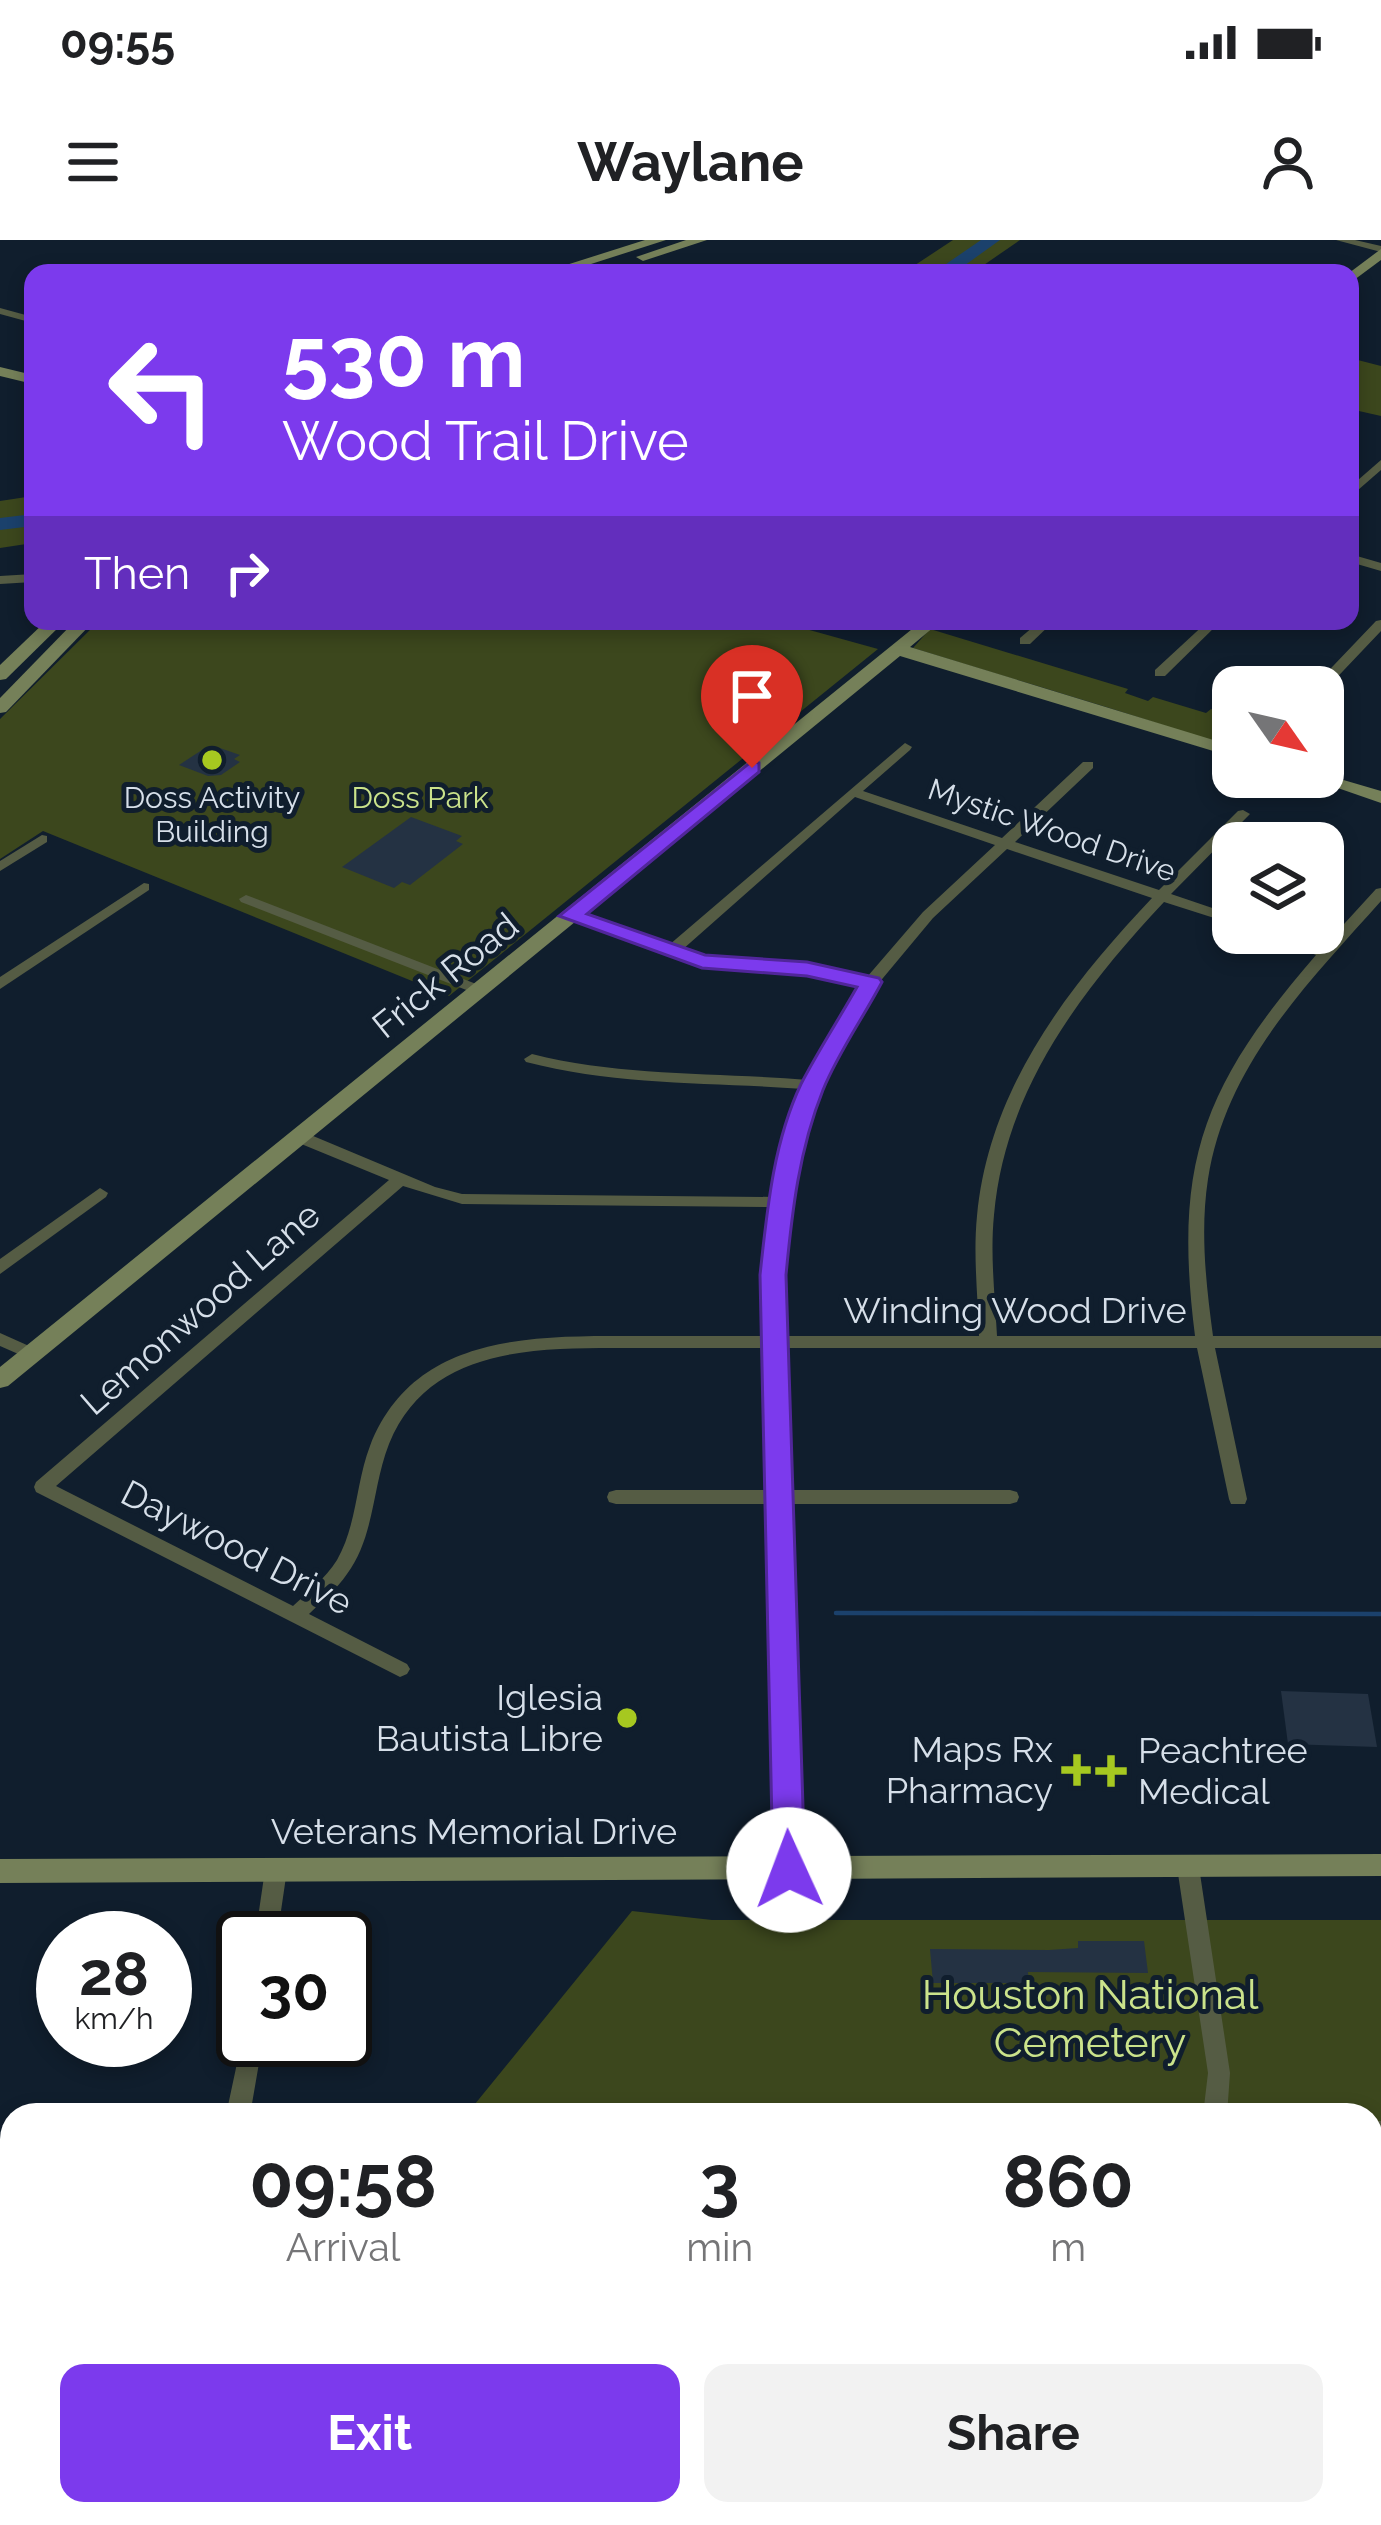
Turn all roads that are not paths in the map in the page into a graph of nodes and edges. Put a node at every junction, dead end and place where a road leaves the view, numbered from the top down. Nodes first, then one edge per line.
1 (659, 240) edge
2 (700, 240) edge
3 (1341, 240) edge
4 (1381, 251) edge
5 (578, 264) edge
6 (619, 264) edge
7 (1381, 464) edge
8 (1359, 485) edge
9 (1381, 624) edge
10 (47, 630) edge
11 (77, 630) edge
12 (921, 630) edge
13 (1038, 630) edge
14 (1205, 630) edge
15 (1025, 641) dead end
16 (897, 650) junction
17 (1340, 666) edge
18 (1160, 673) dead end
19 (0, 675) edge
20 (0, 708) edge
21 (1212, 746) edge
22 (905, 747) dead end
23 (1088, 765) dead end
24 (1344, 786) edge
25 (853, 792) junction
26 (1381, 797) edge
27 (1243, 814) dead end
28 (42, 839) dead end
29 (1004, 842) junction
30 (0, 867) edge
31 (144, 887) dead end
32 (1163, 896) junction
33 (1379, 896) edge
34 (246, 899) dead end
35 (1212, 913) edge
36 (571, 916) junction
37 (1344, 936) edge
38 (670, 952) junction
39 (1328, 954) edge
40 (871, 982) junction
41 (0, 985) edge
42 (479, 991) junction
43 (532, 1058) dead end
44 (813, 1085) junction
45 (300, 1137) junction
46 (400, 1180) junction
47 (100, 1193) dead end
48 (781, 1202) junction
49 (0, 1268) edge
50 (0, 1339) edge
51 (988, 1341) junction
52 (1204, 1342) junction
53 (1381, 1342) edge
54 (774, 1344) junction
55 (32, 1354) junction
56 (0, 1380) edge
57 (43, 1487) joint
58 (616, 1497) dead end
59 (778, 1497) junction
60 (1010, 1497) dead end
61 (1238, 1499) dead end
62 (297, 1613) junction
63 (400, 1669) dead end
64 (1381, 1865) edge
65 (1188, 1867) junction
66 (276, 1870) junction
67 (789, 1870) junction
68 (0, 1871) edge
69 (270, 1911) edge
70 (247, 2067) edge
71 (240, 2103) edge
72 (1216, 2103) edge

1 - 5 street
2 - 6 street
3 - 4 street
7 - 8 street
9 - 17 street
10 - 19 street
11 - 20 street
12 - 16 street, Frick Road
13 - 15 street
14 - 18 street
16 - 21 street
16 - 36 street, Frick Road
22 - 25 street
23 - 29 street
24 - 26 street
25 - 29 street, Mystic Wood Drive
25 - 38 street
27 - 32 street
28 - 30 street
29 - 32 street, Mystic Wood Drive
29 - 40 street
31 - 41 street
32 - 35 street, Mystic Wood Drive
32 - 51 street
33 - 37 street
34 - 42 street
36 - 38 street
36 - 42 street, Frick Road
38 - 40 street
39 - 52 street
40 - 44 street
42 - 45 street, Frick Road
43 - 44 street
44 - 48 street
45 - 46 street
45 - 55 street, Frick Road
46 - 48 street
46 - 57 street, Lemonwood Lane
47 - 49 street
48 - 54 street
50 - 55 street
51 - 52 street, Winding Wood Drive
51 - 54 street, Winding Wood Drive
52 - 53 street, Winding Wood Drive
52 - 61 street
54 - 59 street
54 - 62 street, Winding Wood Drive
55 - 56 street, Frick Road
57 - 62 street, Daywood Drive
58 - 59 street
59 - 60 street
59 - 67 street
62 - 63 street, Daywood Drive
64 - 65 street, Veterans Memorial Drive
65 - 67 street, Veterans Memorial Drive
65 - 72 street
66 - 67 street, Veterans Memorial Drive
66 - 68 street, Veterans Memorial Drive
66 - 69 street
70 - 71 street

